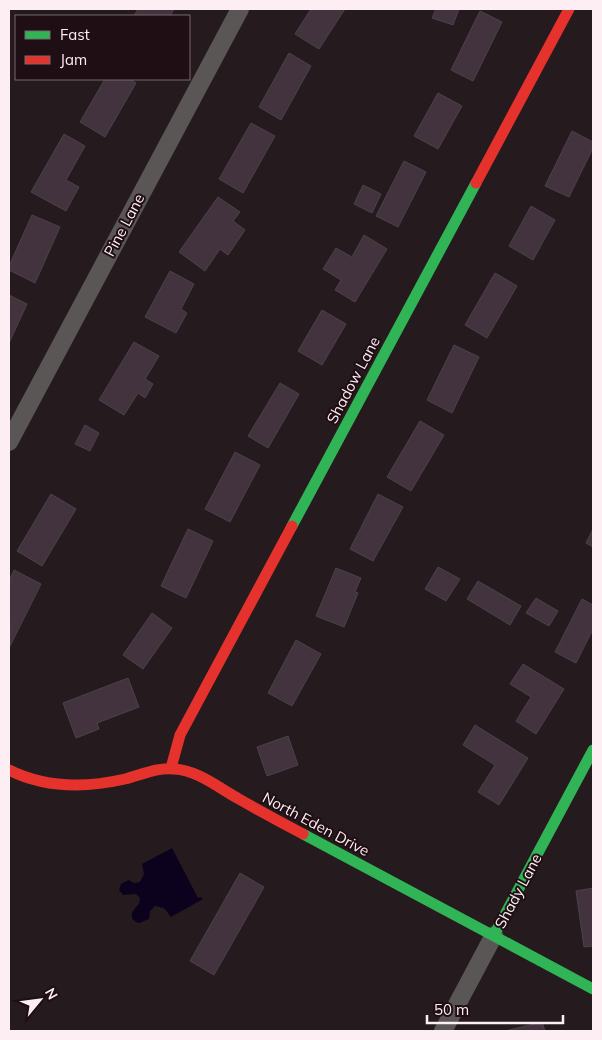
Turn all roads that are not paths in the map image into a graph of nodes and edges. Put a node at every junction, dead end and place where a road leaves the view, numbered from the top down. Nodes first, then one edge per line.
1 (240, 9) edge
2 (569, 9) edge
3 (9, 442) edge
4 (593, 750) edge
5 (171, 768) junction
6 (9, 770) edge
7 (494, 935) junction
8 (593, 989) edge
9 (443, 1031) edge

1 - 3 street, Pine Lane
2 - 5 street, Shadow Lane
4 - 7 street, Shady Lane
5 - 6 street
5 - 7 street, North Eden Drive
7 - 8 street, North Eden Drive
7 - 9 street, Shady Lane

